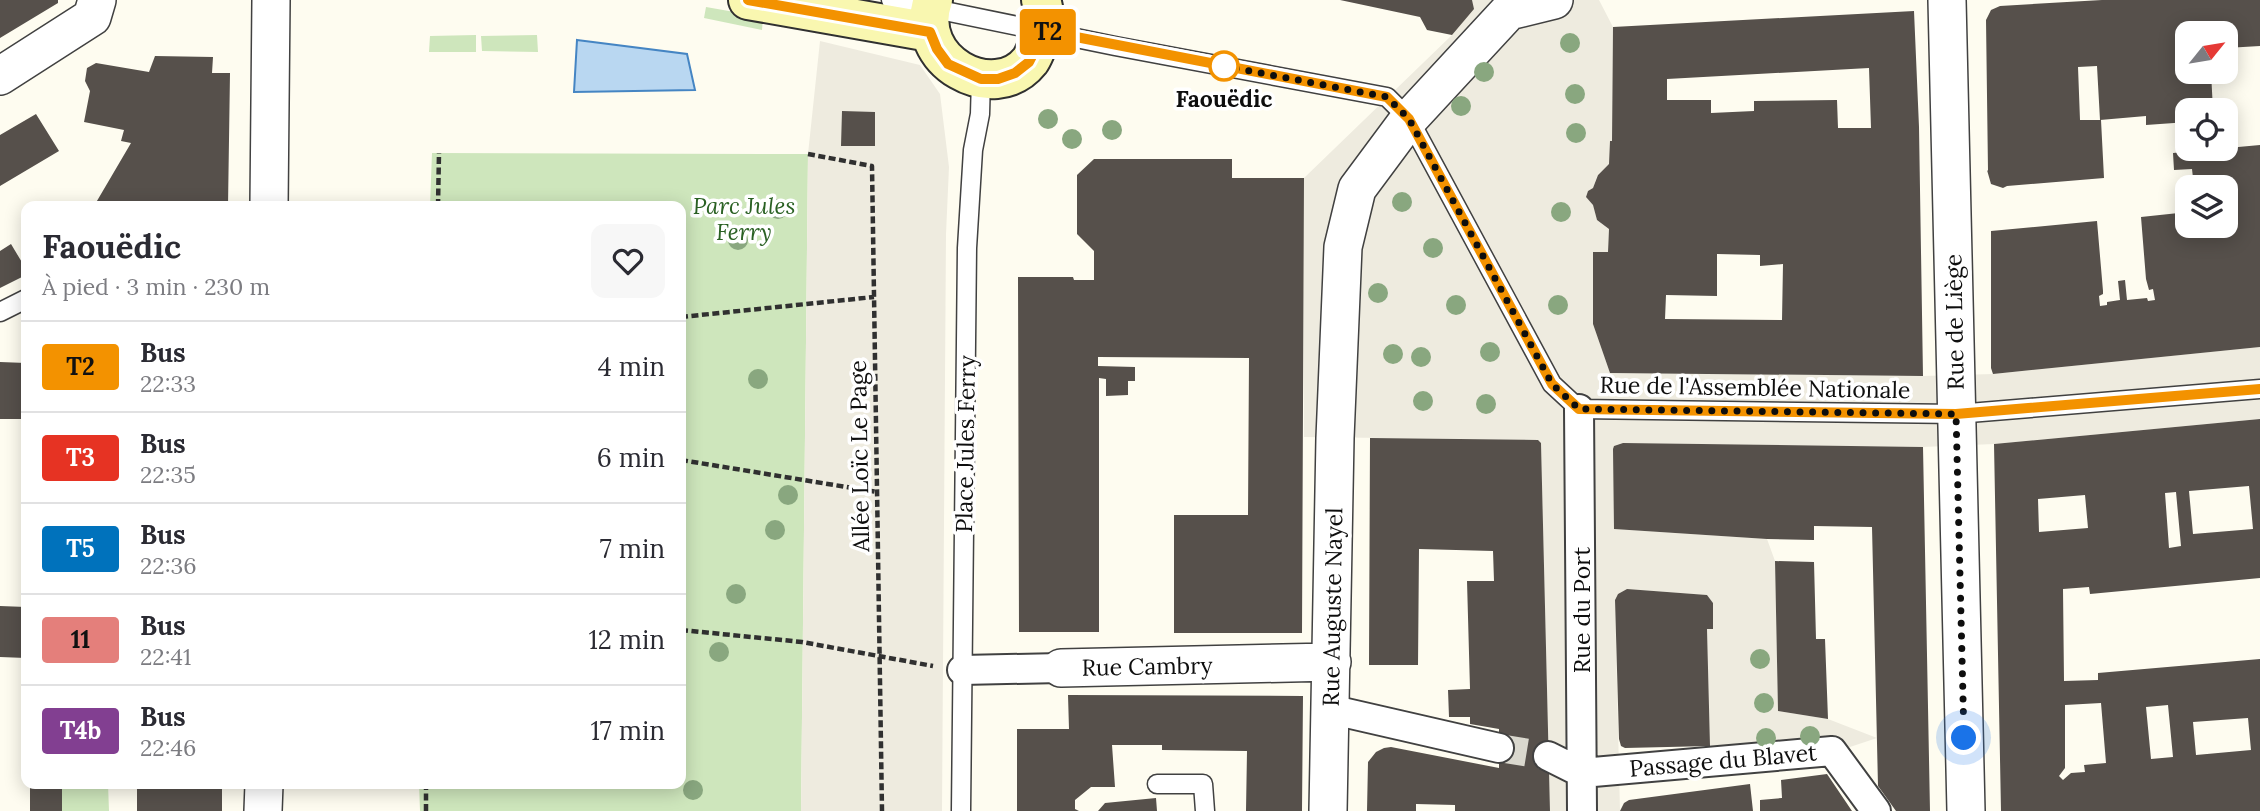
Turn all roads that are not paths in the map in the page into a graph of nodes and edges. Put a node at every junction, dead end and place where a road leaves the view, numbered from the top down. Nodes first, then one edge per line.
1 (97, 0) edge
2 (271, 0) edge
3 (748, 0) edge
4 (891, 0) edge
5 (1554, 0) edge
6 (1947, 0) edge
7 (1509, 6) edge
8 (931, 13) edge
9 (1043, 15) edge
10 (0, 76) edge
11 (981, 79) junction
12 (1409, 119) junction
13 (269, 201) edge
14 (21, 302) edge
15 (0, 312) edge
16 (2260, 389) edge
17 (1579, 409) junction
18 (1956, 414) junction
19 (1332, 662) junction
20 (1061, 668) joint
21 (962, 670) junction
22 (1329, 709) junction
23 (1499, 748) tunnel mouth
24 (1548, 756) tunnel mouth
25 (1582, 773) junction
26 (1157, 784) dead end
27 (264, 789) edge
28 (264, 811) edge
29 (961, 811) edge
30 (1205, 811) edge
31 (1328, 811) edge
32 (1582, 811) edge
33 (1876, 811) edge
34 (1966, 811) edge

1 - 10 street
2 - 13 street
3 - 8 main road
4 - 8 lane
5 - 7 street
6 - 18 street, Rue de Liège
7 - 12 street, Rue Auguste Nayel
8 - 9 lane
8 - 11 main road
9 - 11 main road
9 - 12 lane
11 - 21 lane, Place Jules Ferry
12 - 17 lane, Rue de l'Assemblée Nationale
12 - 19 street, Rue Auguste Nayel
14 - 15 lane
16 - 18 lane, Rue de l'Assemblée Nationale
17 - 18 lane, Rue de l'Assemblée Nationale
17 - 25 street, Rue du Port
18 - 34 street, Rue de Liège
19 - 20 street, Rue Cambry
19 - 22 street, Rue Auguste Nayel
20 - 21 street, Rue Cambry
21 - 29 lane, Place Jules Ferry
22 - 23 street
22 - 31 street, Rue Auguste Nayel
24 - 25 street
25 - 32 street, Rue du Port
25 - 33 street, Passage du Blavet
26 - 30 lane
27 - 28 street

